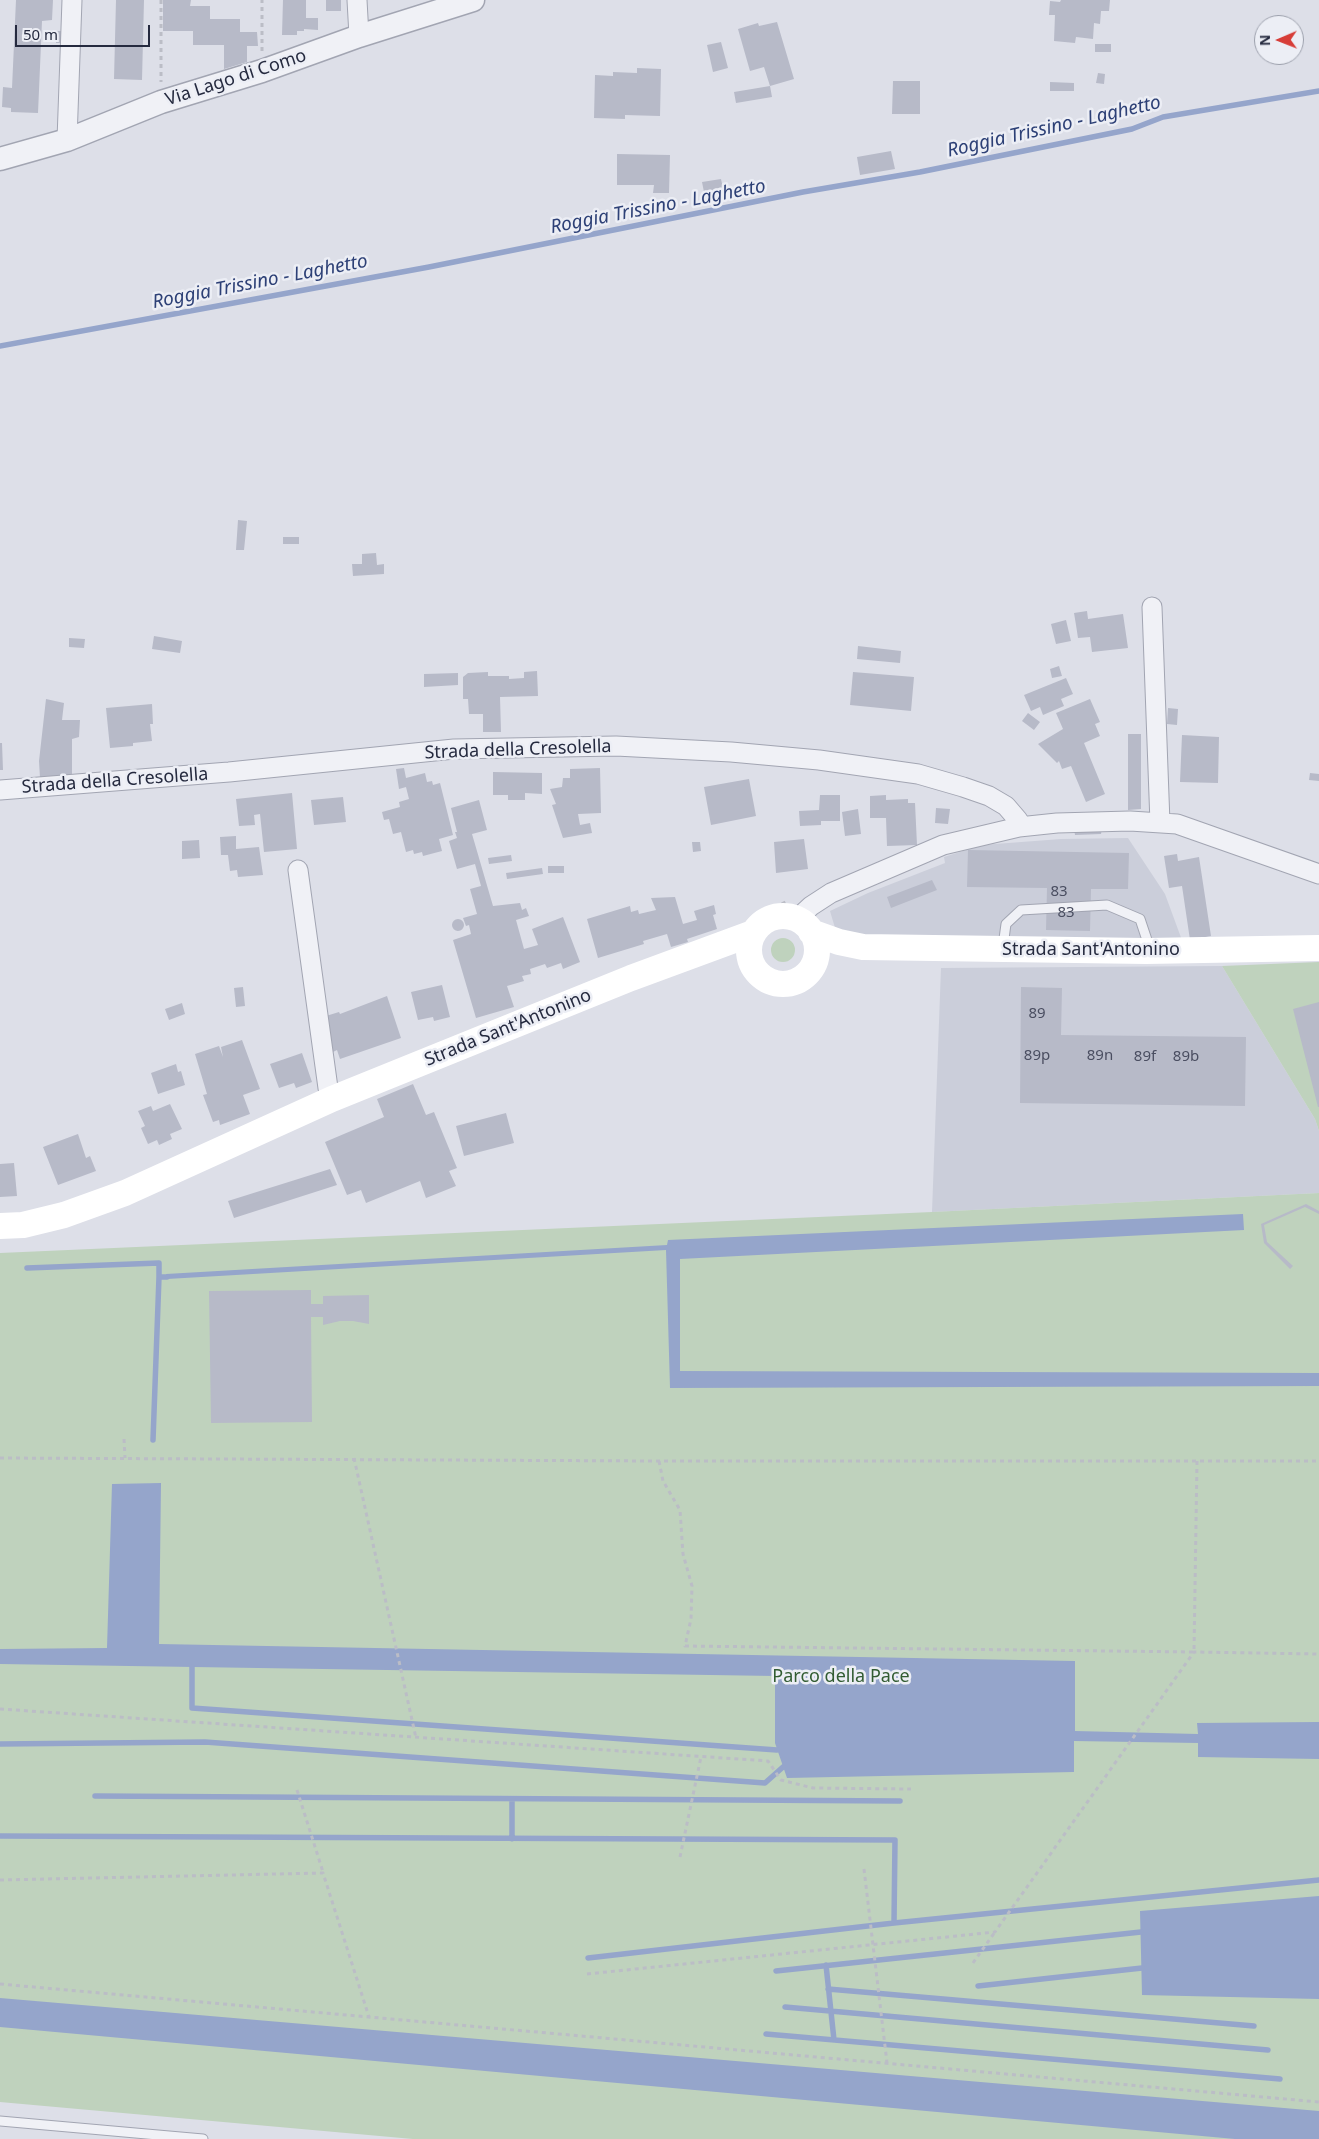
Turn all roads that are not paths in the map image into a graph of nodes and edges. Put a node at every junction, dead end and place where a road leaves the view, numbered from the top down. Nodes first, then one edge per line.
1 (72, 0) edge
2 (357, 0) edge
3 (473, 0) edge
4 (359, 36) junction
5 (67, 140) junction
6 (0, 159) edge
7 (1152, 607) dead end
8 (0, 790) edge
9 (1160, 823) junction
10 (1019, 827) junction
11 (298, 870) dead end
12 (1319, 874) edge
13 (804, 926) junction
14 (753, 932) junction
15 (863, 947) junction
16 (1319, 948) edge
17 (1002, 949) junction
18 (1146, 951) junction
19 (686, 958) junction
20 (809, 972) junction
21 (757, 973) junction
22 (332, 1099) junction
23 (0, 1226) edge
24 (0, 2121) edge
25 (203, 2139) edge

1 - 5 street
2 - 4 street
3 - 4 street, Via Lago di Como
4 - 5 street, Via Lago di Como
5 - 6 street, Via Lago di Como
7 - 9 street
8 - 10 street, Strada della Cresolella
9 - 10 street
9 - 12 street
10 - 13 street
11 - 22 street
13 - 14 main road, Strada Sant'Antonino
13 - 15 main road, Strada Sant'Antonino
13 - 20 main road
14 - 19 main road, Strada Sant'Antonino
14 - 21 main road
15 - 17 main road, Strada Sant'Antonino
15 - 20 main road, Strada Sant'Antonino
16 - 18 main road, Strada Sant'Antonino
17 - 18 main road, Strada Sant'Antonino
17 - 18 lane
19 - 21 main road, Strada Sant'Antonino
19 - 22 main road, Strada Sant'Antonino
20 - 21 main road, Strada Sant'Antonino
22 - 23 main road, Strada Sant'Antonino
24 - 25 lane

